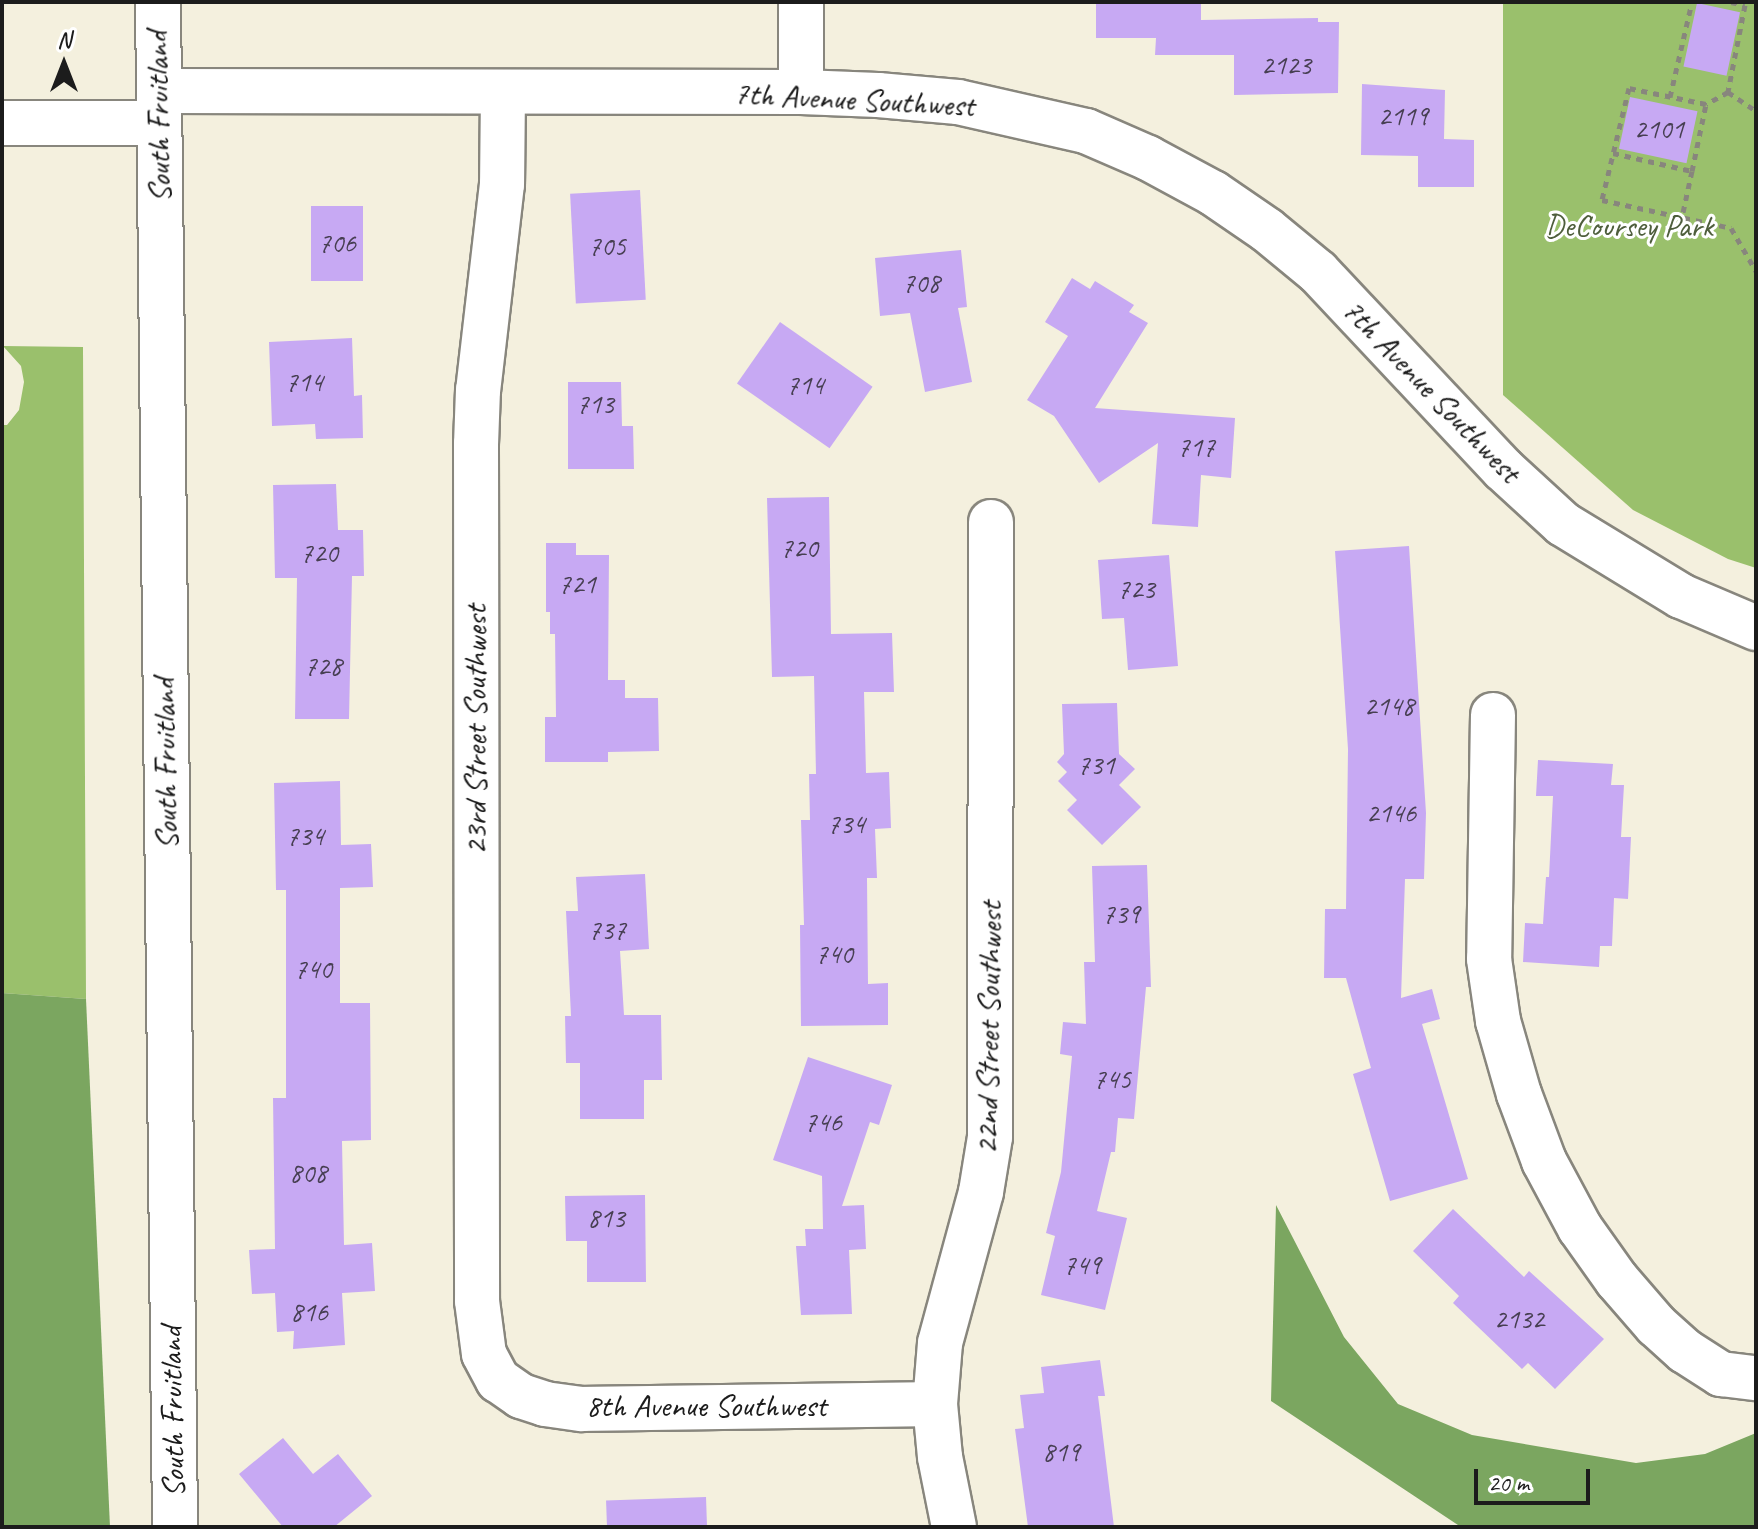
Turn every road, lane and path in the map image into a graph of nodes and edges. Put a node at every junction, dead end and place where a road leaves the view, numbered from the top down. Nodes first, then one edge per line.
1 (158, 2) edge
2 (801, 2) edge
3 (1692, 2) edge
4 (1731, 2) edge
5 (503, 92) junction
6 (801, 92) junction
7 (1728, 92) junction
8 (1670, 97) junction
9 (1706, 104) junction
10 (159, 107) junction
11 (1756, 111) edge
12 (2, 123) edge
13 (1613, 153) junction
14 (1692, 171) junction
15 (1682, 217) junction
16 (1756, 271) edge
17 (991, 522) dead end
18 (1756, 628) edge
19 (1493, 715) dead end
20 (490, 1369) joint
21 (1756, 1378) edge
22 (935, 1404) junction
23 (175, 1527) edge
24 (954, 1527) edge

1 - 10 street, South Fruitland
2 - 6 street
3 - 8 path
4 - 7 path
5 - 6 street, 7th Avenue Southwest
5 - 10 street, 7th Avenue Southwest
5 - 20 street, 23rd Street Southwest
6 - 18 street, 7th Avenue Southwest
7 - 9 path
7 - 11 path
8 - 9 path
8 - 13 path
9 - 14 path
10 - 12 street, 7th Avenue Southwest
10 - 23 street, South Fruitland
13 - 14 path
13 - 15 path
14 - 15 path
15 - 16 path
17 - 22 street, 22nd Street Southwest
19 - 21 street
20 - 22 street, 8th Avenue Southwest
22 - 24 street, 22nd Street Southwest

